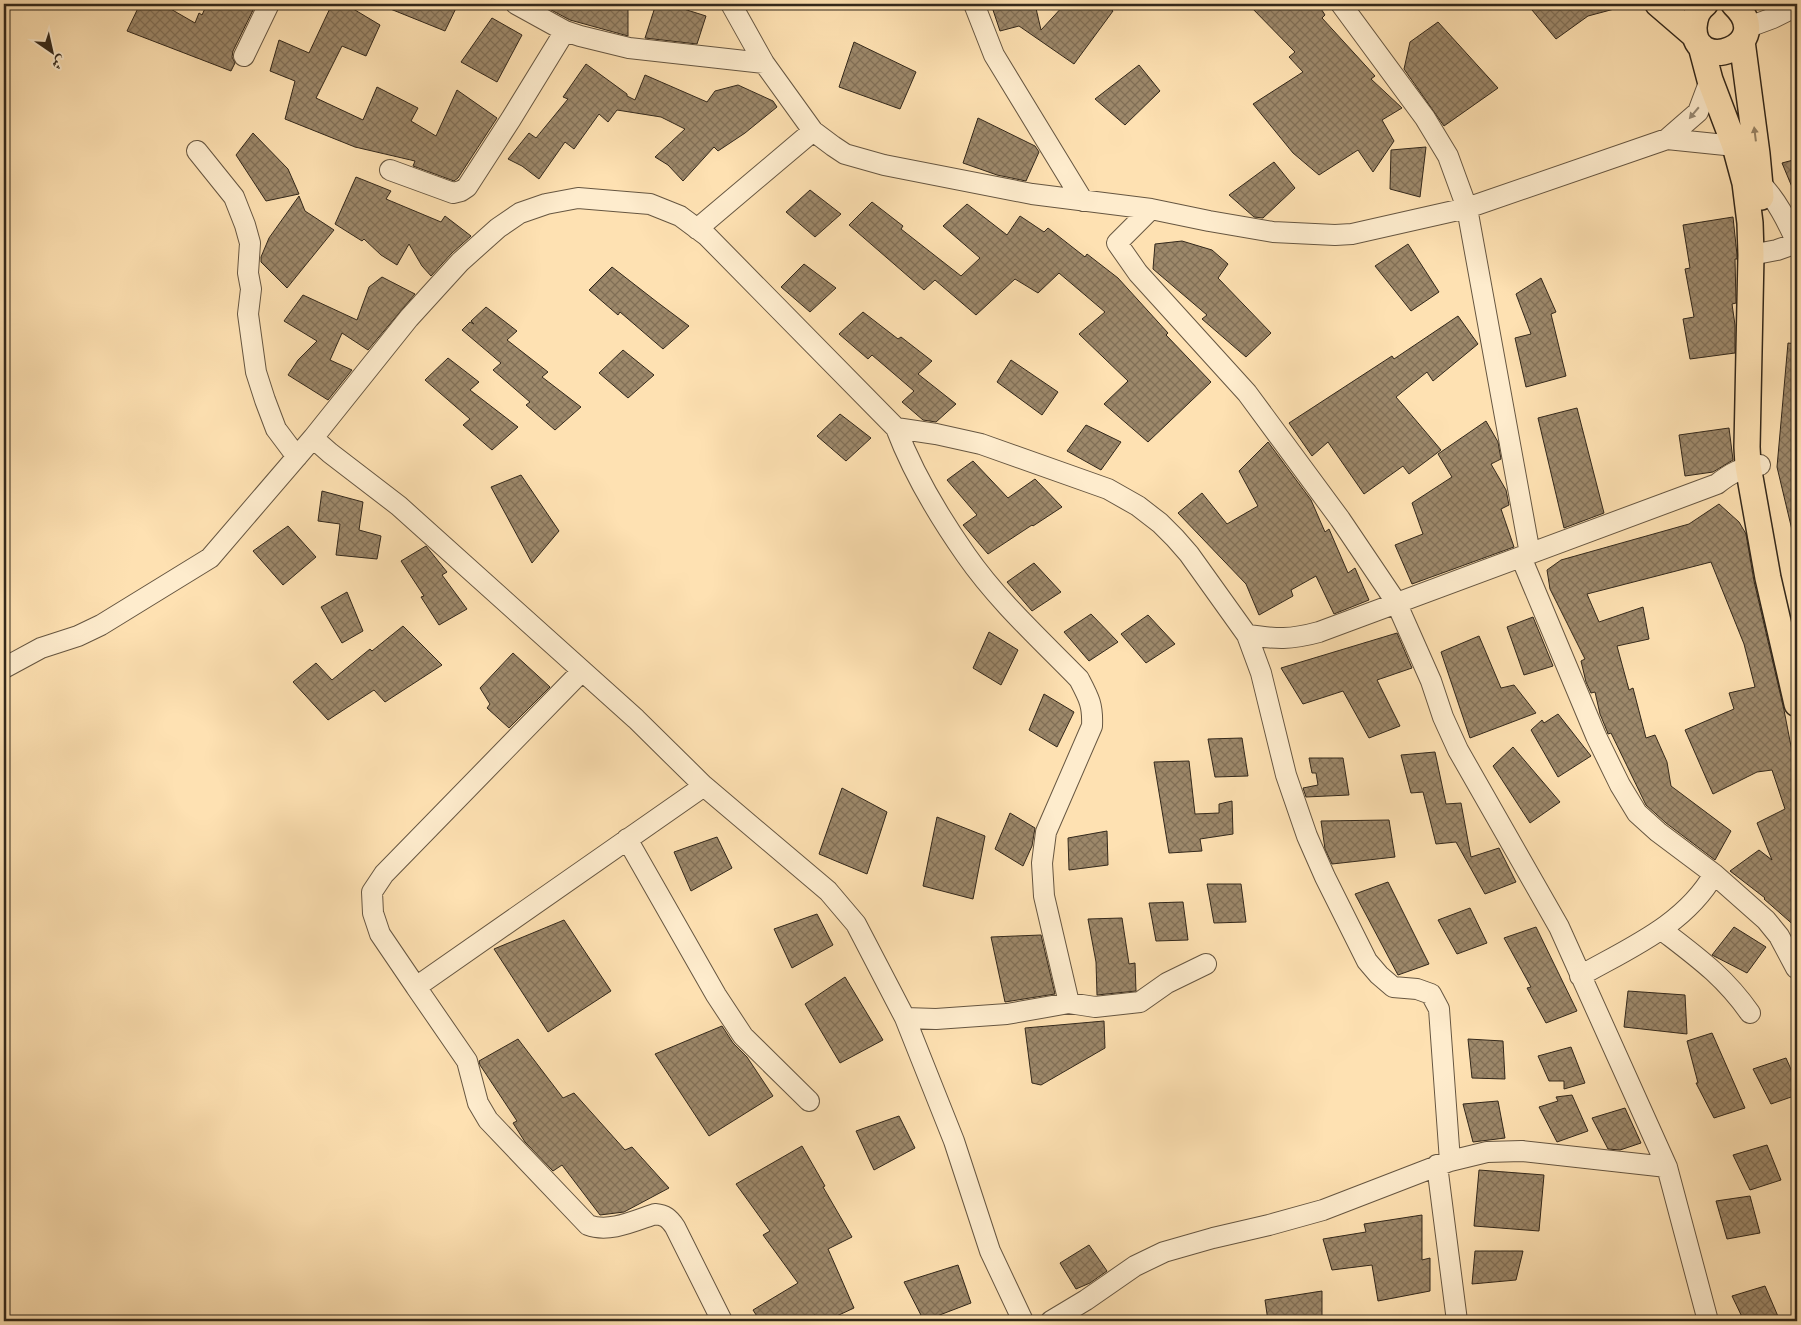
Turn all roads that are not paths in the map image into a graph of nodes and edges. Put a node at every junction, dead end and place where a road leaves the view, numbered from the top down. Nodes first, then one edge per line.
1 (269, 4) edge
2 (516, 4) edge
3 (731, 4) edge
4 (974, 4) edge
5 (1341, 4) edge
6 (1658, 4) edge
7 (1703, 4) edge
8 (1734, 4) edge
9 (1797, 6) edge
10 (565, 31) junction
11 (1744, 35) junction
12 (1698, 40) junction
13 (244, 56) dead end
14 (764, 63) junction
15 (1710, 80) junction
16 (813, 131) junction
17 (1668, 139) junction
18 (1735, 146) junction
19 (197, 151) dead end
20 (390, 170) dead end
21 (1753, 183) junction
22 (1083, 201) junction
23 (1467, 208) junction
24 (1151, 209) junction
25 (697, 229) junction
26 (1797, 243) edge
27 (1758, 254) junction
28 (896, 428) junction
29 (314, 438) junction
30 (297, 456) junction
31 (1755, 474) junction
32 (1526, 555) junction
33 (1396, 602) junction
34 (1247, 635) junction
35 (1797, 648) edge
36 (4, 668) edge
37 (582, 671) junction
38 (1797, 704) edge
39 (704, 786) junction
40 (626, 839) junction
41 (1714, 874) junction
42 (1662, 930) junction
43 (1206, 964) dead end
44 (1796, 968) dead end
45 (1580, 976) junction
46 (416, 987) junction
47 (1069, 1003) junction
48 (1750, 1013) dead end
49 (905, 1018) junction
50 (809, 1101) dead end
51 (1444, 1163) junction
52 (1667, 1167) junction
53 (722, 1321) edge
54 (1023, 1321) edge
55 (1051, 1321) edge
56 (1457, 1321) edge
57 (1708, 1321) edge

1 - 13 street
2 - 10 street
3 - 14 street
4 - 22 street
5 - 23 street
6 - 12 main road
7 - 12 main road
8 - 11 main road
9 - 11 street
10 - 14 street
10 - 20 street
11 - 12 main road
21 -> 11 main road
12 - 15 main road
14 - 16 street
15 -> 17 street
15 - 18 main road
16 - 22 street
16 - 25 street
17 - 18 street
17 - 23 street
18 - 21 main road
19 - 30 street
21 - 26 street
21 - 27 main road
22 - 24 street
23 - 24 street
23 - 32 street
24 - 33 street
25 - 28 street
25 - 29 street
26 - 27 street
27 - 31 main road
28 - 34 street
28 - 47 street
29 - 30 street
29 - 37 street
30 - 36 street
31 - 32 street
31 - 35 main road
31 - 38 main road
32 - 33 street
32 - 41 street
33 - 34 street
33 - 45 street
34 - 51 street
37 - 39 street
37 - 46 street
39 - 40 street
39 - 49 street
40 - 46 street
40 - 50 street
41 - 42 street
41 - 44 street
42 - 45 street
42 - 48 street
43 - 47 street
45 - 52 street
46 - 53 street
47 - 49 street
49 - 54 street
51 - 52 street
51 - 55 street
51 - 56 street
52 - 57 street

